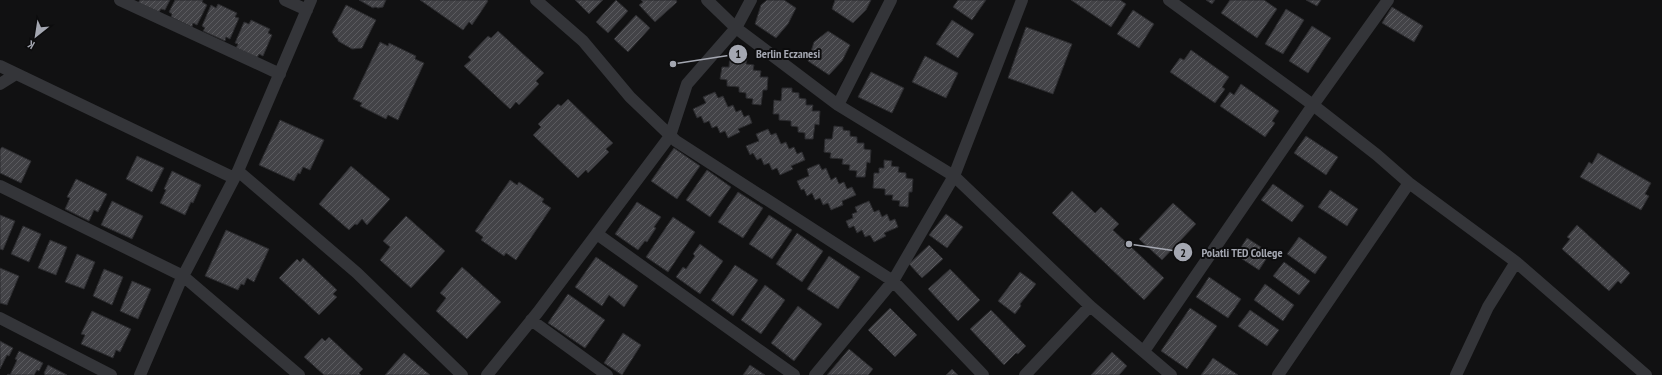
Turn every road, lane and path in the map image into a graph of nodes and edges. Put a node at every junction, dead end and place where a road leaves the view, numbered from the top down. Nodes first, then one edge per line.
1 (120, 0) edge
2 (285, 0) edge
3 (536, 0) edge
4 (707, 0) edge
5 (751, 0) edge
6 (891, 0) edge
7 (1022, 0) edge
8 (1169, 0) edge
9 (1388, 0) edge
10 (309, 5) edge
11 (736, 28) junction
12 (0, 66) edge
13 (16, 74) junction
14 (280, 74) junction
15 (0, 84) edge
16 (838, 105) junction
17 (1313, 105) junction
18 (670, 136) junction
19 (236, 175) junction
20 (954, 176) junction
21 (1408, 183) junction
22 (0, 186) edge
23 (596, 234) junction
24 (1516, 262) junction
25 (183, 276) junction
26 (893, 281) junction
27 (1090, 306) junction
28 (0, 318) edge
29 (531, 320) junction
30 (1144, 351) junction
31 (111, 375) edge
32 (140, 375) edge
33 (299, 375) edge
34 (462, 375) edge
35 (487, 375) edge
36 (607, 375) edge
37 (794, 375) edge
38 (815, 375) edge
39 (983, 375) edge
40 (1025, 375) edge
41 (1171, 375) edge
42 (1278, 375) edge
43 (1456, 375) edge
44 (1646, 375) edge

1 - 14 street
2 - 10 street
3 - 18 street
4 - 11 street
5 - 11 street
6 - 16 street
7 - 20 street
8 - 17 street
9 - 17 street
10 - 14 street
11 - 16 street
11 - 18 street
12 - 13 street
13 - 15 street
13 - 19 street
14 - 19 street
16 - 20 street
17 - 21 street
17 - 30 street
18 - 23 street
18 - 26 street
19 - 25 street
19 - 34 street
20 - 26 street
20 - 27 street
21 - 24 street
21 - 42 street
22 - 25 street
23 - 29 street
23 - 37 street
24 - 43 street
24 - 44 street
25 - 32 street
25 - 33 street
26 - 38 street
26 - 39 street
27 - 30 street
27 - 40 street
28 - 31 street
29 - 35 street
29 - 36 street
30 - 41 street

